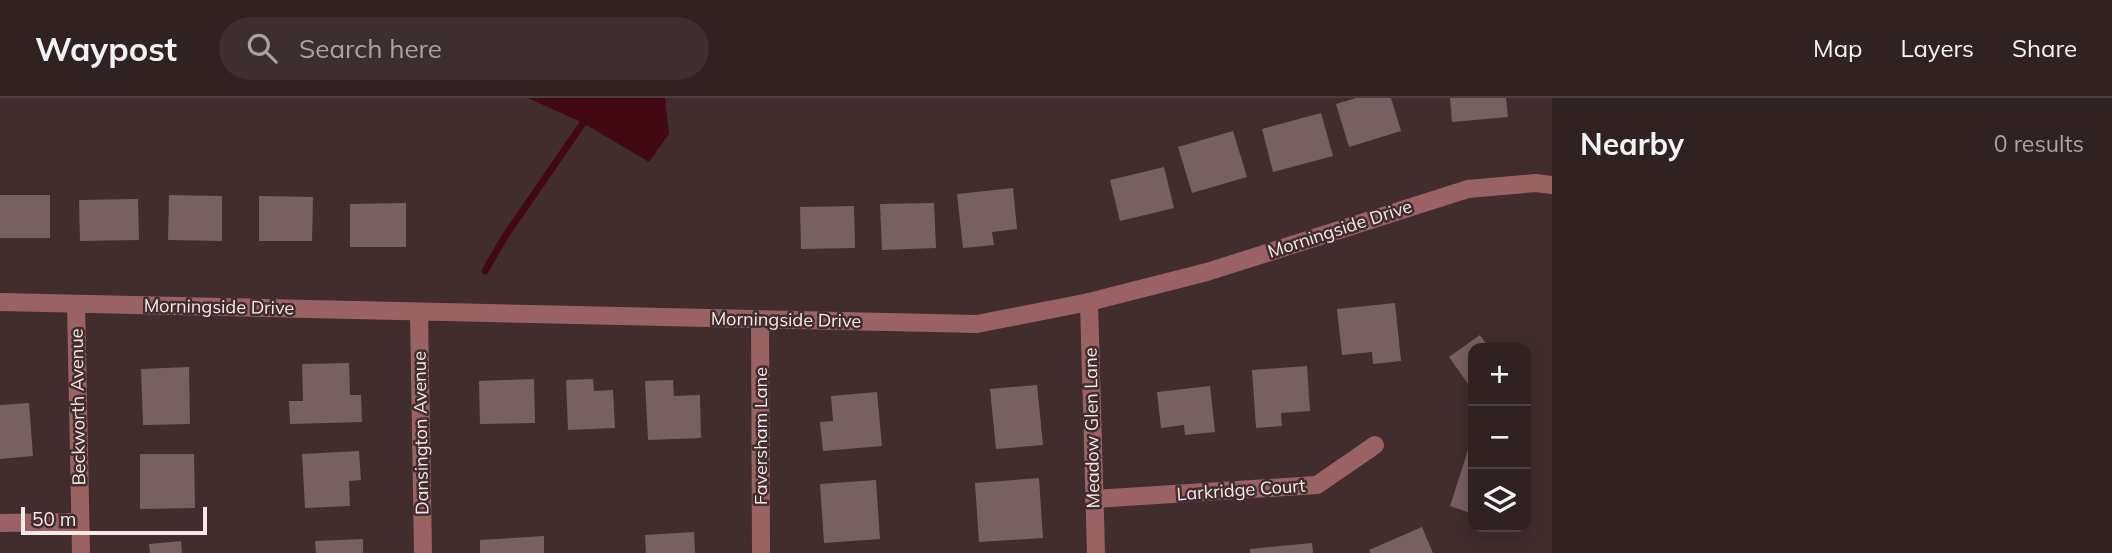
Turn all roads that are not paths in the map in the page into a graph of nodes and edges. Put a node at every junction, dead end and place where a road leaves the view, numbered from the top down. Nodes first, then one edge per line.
1 (1552, 185) edge
2 (0, 302) edge
3 (1089, 302) junction
4 (76, 304) junction
5 (419, 312) junction
6 (760, 320) junction
7 (1375, 445) dead end
8 (1094, 499) junction
9 (80, 522) junction
10 (0, 523) edge
11 (81, 553) edge
12 (423, 553) edge
13 (761, 553) edge
14 (1096, 553) edge

1 - 3 street, Morningside Drive
2 - 4 street, Morningside Drive
3 - 6 street, Morningside Drive
3 - 8 street, Meadow Glen Lane
4 - 5 street, Morningside Drive
4 - 9 street, Beckworth Avenue
5 - 6 street, Morningside Drive
5 - 12 street, Dansington Avenue
6 - 13 street, Faversham Lane
7 - 8 street, Larkridge Court
8 - 14 street, Meadow Glen Lane
9 - 10 street
9 - 11 street, Beckworth Avenue

